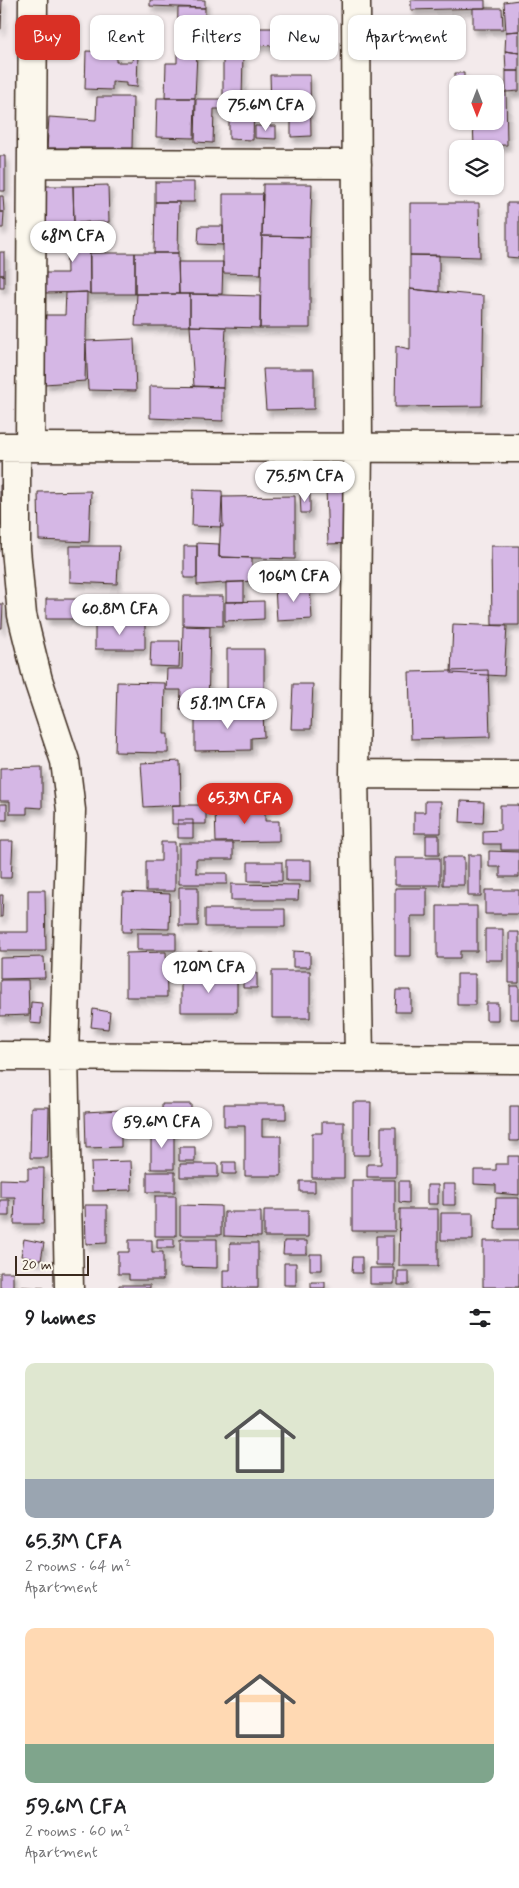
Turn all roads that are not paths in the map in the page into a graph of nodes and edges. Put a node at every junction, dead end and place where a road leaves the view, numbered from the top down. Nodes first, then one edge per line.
1 (33, 0) edge
2 (356, 0) edge
3 (32, 163) junction
4 (357, 164) junction
5 (16, 447) edge
6 (358, 448) junction
7 (519, 448) edge
8 (354, 774) junction
9 (519, 775) edge
10 (64, 1055) junction
11 (0, 1056) edge
12 (359, 1057) junction
13 (519, 1059) edge
14 (68, 1288) edge

1 - 3 street
2 - 4 street
3 - 4 street
3 - 5 street
4 - 6 street
5 - 6 street
5 - 10 street
6 - 7 street
6 - 8 street
8 - 9 street
8 - 12 street
10 - 11 street
10 - 12 street
10 - 14 street
12 - 13 street

